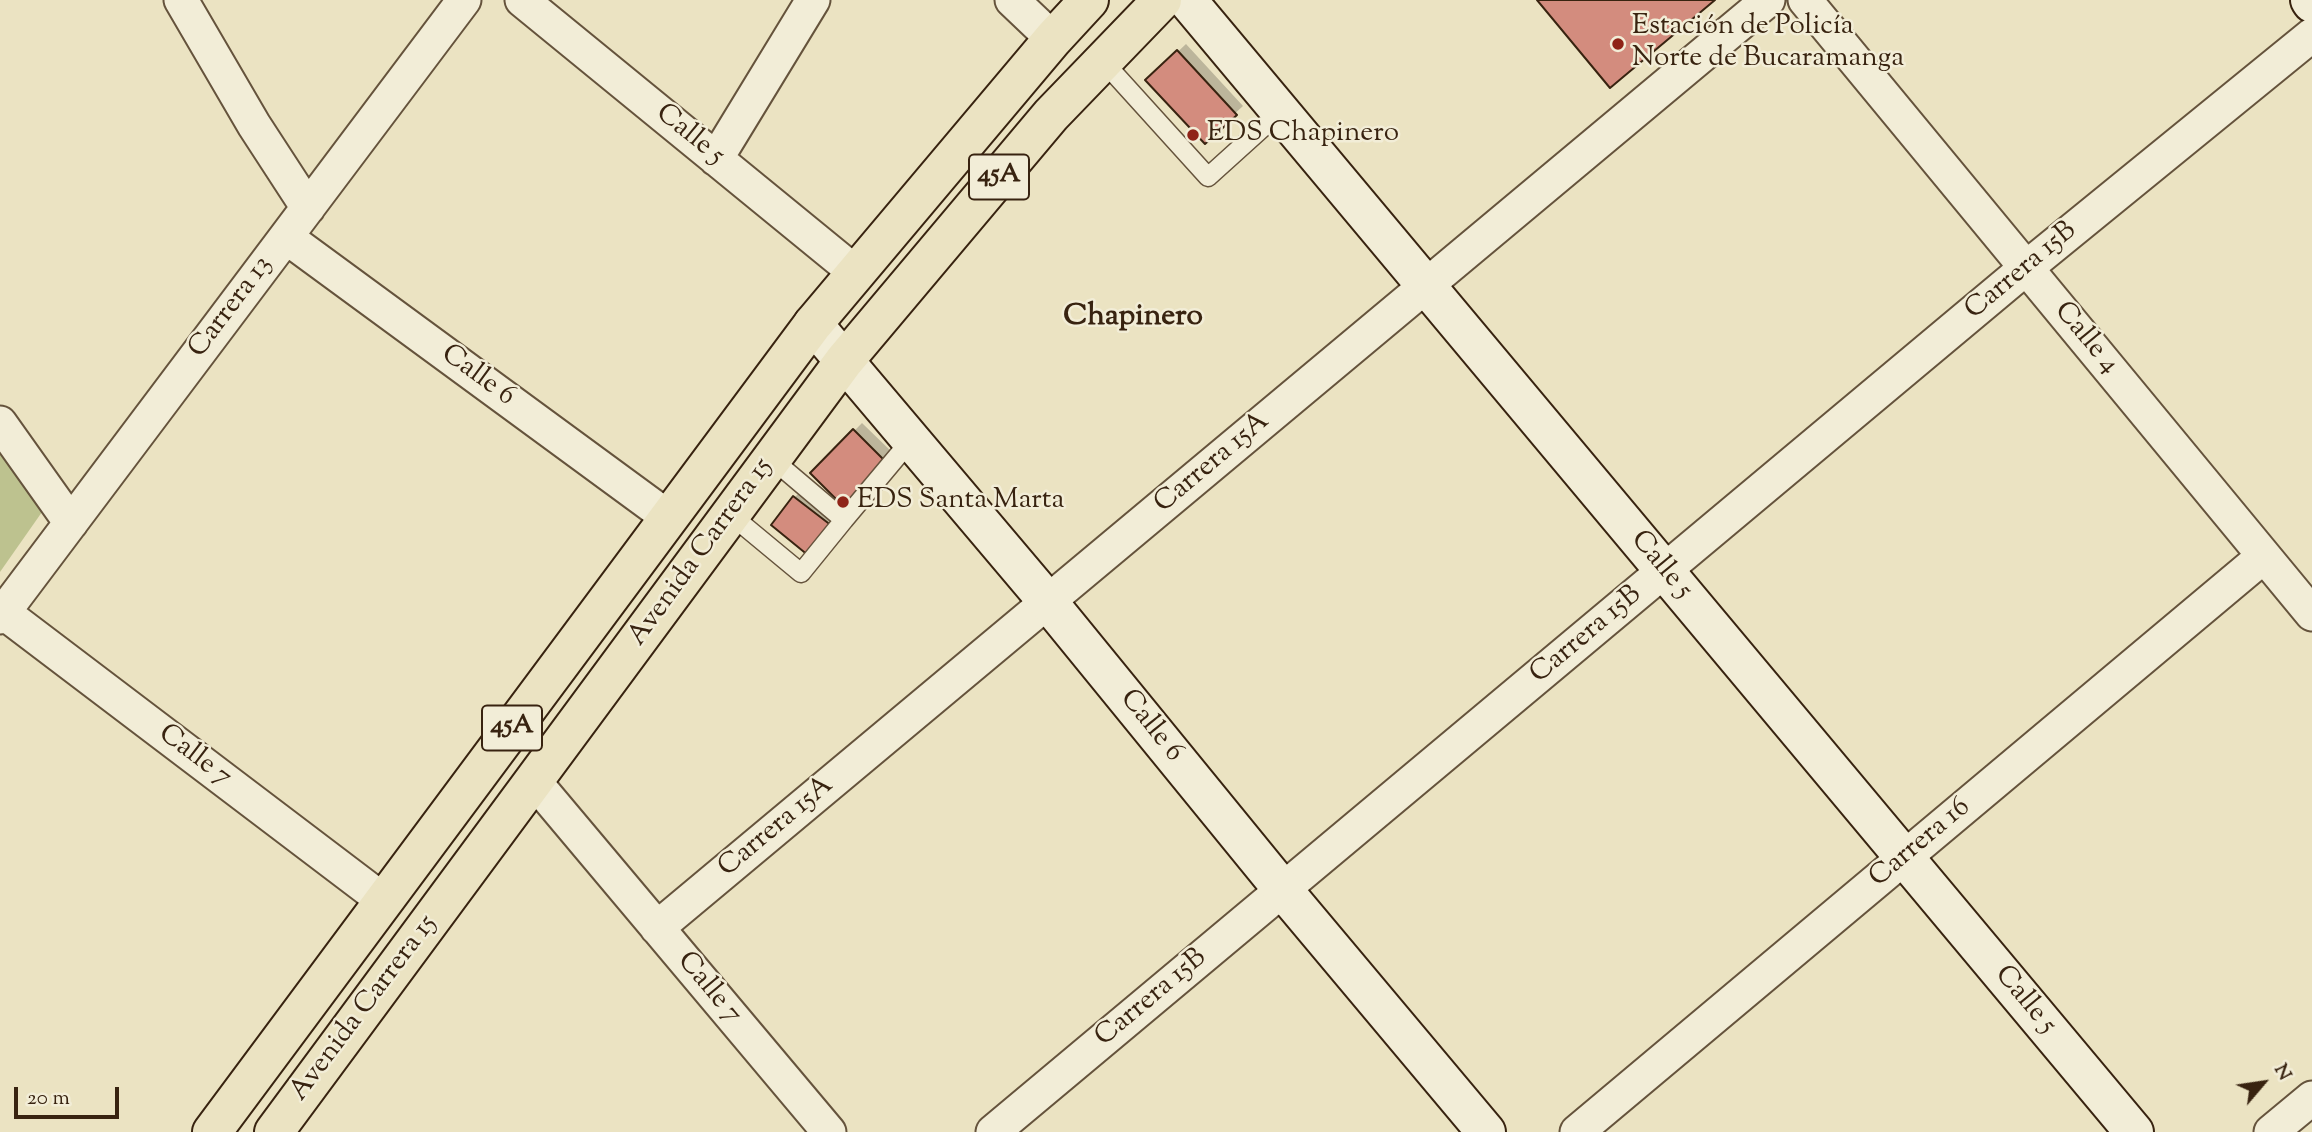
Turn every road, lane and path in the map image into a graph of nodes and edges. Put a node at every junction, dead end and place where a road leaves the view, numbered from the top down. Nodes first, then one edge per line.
1 (181, 0) edge
2 (464, 0) edge
3 (522, 0) edge
4 (813, 0) edge
5 (1012, 0) edge
6 (1089, 0) edge
7 (1162, 0) edge
8 (1186, 0) edge
9 (1768, 0) edge
10 (1805, 0) edge
11 (2312, 35) edge
12 (1053, 39) junction
13 (1102, 60) junction
14 (1280, 112) junction
15 (716, 159) junction
16 (308, 208) junction
17 (286, 237) junction
18 (2026, 268) junction
19 (856, 272) junction
20 (1426, 286) junction
21 (813, 324) junction
22 (844, 361) junction
23 (0, 423) edge
24 (911, 440) junction
25 (772, 459) junction
26 (730, 515) junction
27 (669, 517) junction
28 (844, 520) junction
29 (71, 523) junction
30 (2264, 556) junction
31 (1664, 571) junction
32 (1048, 602) junction
33 (2312, 614) edge
34 (2, 615) edge
35 (534, 781) junction
36 (1904, 858) junction
37 (1283, 890) junction
38 (384, 901) junction
39 (657, 928) junction
40 (2312, 1098) edge
41 (212, 1132) edge
42 (274, 1132) edge
43 (829, 1132) edge
44 (993, 1132) edge
45 (1486, 1132) edge
46 (1577, 1132) edge
47 (2134, 1132) edge
48 (2271, 1132) edge

1 - 16 street
2 - 16 street, Carrera 13
3 - 15 street, Calle 5
4 - 15 street
5 - 12 street
6 - 12 main road, Avenida Carrera 15 / 45A
7 - 13 main road, Avenida Carrera 15 / 45A
8 - 14 street, Calle 5
9 - 20 street, Carrera 15A
10 - 18 street, Calle 4
11 - 18 street, Carrera 15B
12 - 19 main road, Avenida Carrera 15 / 45A
13 - 14 lane
13 - 22 main road, Avenida Carrera 15 / 45A
14 - 20 street, Calle 5
15 - 19 street, Calle 5
16 - 17 street, Carrera 13
17 - 27 street, Calle 6
17 - 29 street, Carrera 13
18 - 30 street, Calle 4
18 - 31 street, Carrera 15B
19 - 21 main road, Avenida Carrera 15 / 45A
20 - 31 street, Calle 5
20 - 32 street, Carrera 15A
21 - 22 street, Calle 6
21 - 27 main road, Avenida Carrera 15 / 45A
22 - 24 street, Calle 6
22 - 25 main road, Avenida Carrera 15 / 45A
23 - 29 street
24 - 28 lane
24 - 32 street, Calle 6
25 - 26 main road, Avenida Carrera 15 / 45A
25 - 28 lane
26 - 28 lane
26 - 35 main road, Avenida Carrera 15 / 45A
27 - 38 main road, Avenida Carrera 15 / 45A
29 - 34 street, Carrera 13
30 - 33 street, Calle 4
30 - 36 street, Carrera 16
31 - 36 street, Calle 5
31 - 37 street, Carrera 15B
32 - 37 street, Calle 6
32 - 39 street, Carrera 15A
34 - 38 street, Calle 7
35 - 39 street, Calle 7
35 - 42 main road, Avenida Carrera 15 / 45A
36 - 46 street, Carrera 16
36 - 47 street, Calle 5
37 - 44 street, Carrera 15B
37 - 45 street, Calle 6
38 - 41 main road, Avenida Carrera 15 / 45A
39 - 43 street, Calle 7
40 - 48 street

